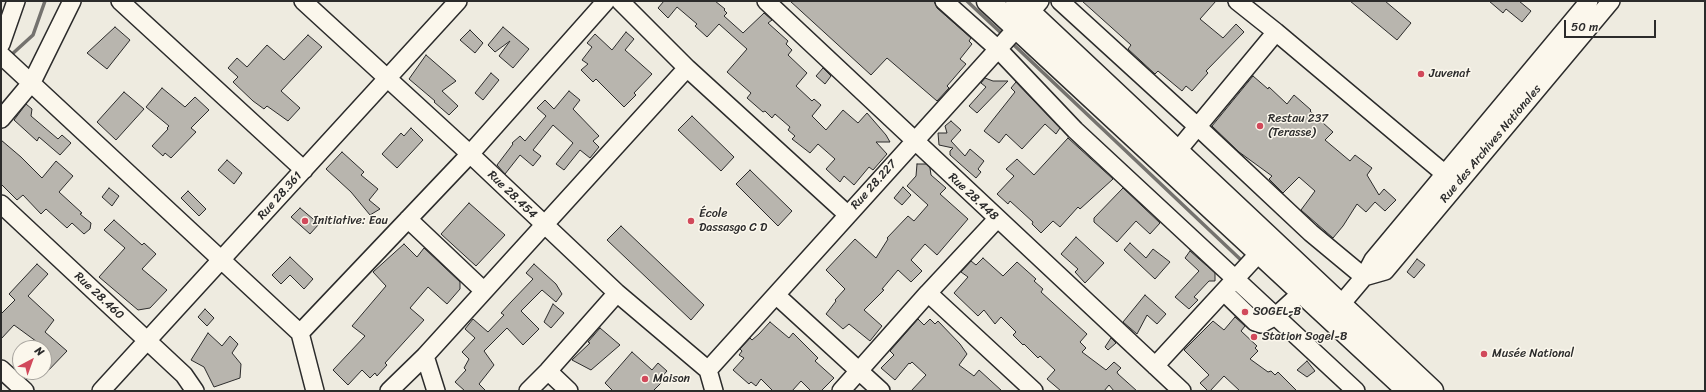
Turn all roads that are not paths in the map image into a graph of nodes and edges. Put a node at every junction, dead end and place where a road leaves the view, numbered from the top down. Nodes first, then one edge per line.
1 (16, 1) edge
2 (72, 1) edge
3 (120, 1) edge
4 (458, 1) edge
5 (606, 1) edge
6 (620, 1) edge
7 (766, 1) edge
8 (944, 1) edge
9 (988, 1) edge
10 (1060, 1) edge
11 (1237, 1) edge
12 (1589, 1) edge
13 (1611, 1) edge
14 (312, 4) edge
15 (1026, 11) edge
16 (1276, 32) junction
17 (1, 44) edge
18 (998, 50) junction
19 (1, 55) edge
20 (687, 68) junction
21 (387, 80) junction
22 (32, 82) junction
23 (1, 119) edge
24 (1198, 127) junction
25 (914, 141) junction
26 (470, 154) junction
27 (1171, 159) junction
28 (304, 170) junction
29 (1445, 174) junction
30 (1, 204) edge
31 (848, 215) junction
32 (408, 219) junction
33 (997, 219) junction
34 (543, 225) junction
35 (1260, 252) junction
36 (222, 260) junction
37 (1364, 277) junction
38 (1236, 278) junction
39 (1308, 286) junction
40 (484, 290) junction
41 (1224, 292) junction
42 (617, 293) junction
43 (928, 293) junction
44 (776, 296) junction
45 (1335, 312) junction
46 (1276, 316) junction
47 (300, 333) junction
48 (146, 341) junction
49 (424, 356) junction
50 (1155, 366) junction
51 (1, 369) edge
52 (708, 370) junction
53 (858, 370) junction
54 (548, 371) junction
55 (25, 391) edge
56 (101, 391) edge
57 (195, 391) edge
58 (315, 391) edge
59 (389, 391) edge
60 (436, 391) edge
61 (528, 391) edge
62 (569, 391) edge
63 (714, 391) edge
64 (841, 391) edge
65 (881, 391) edge
66 (1034, 391) edge
67 (1182, 391) edge
68 (1356, 391) edge
69 (1409, 391) edge
70 (1432, 391) edge

1 - 17 street
2 - 22 street
3 - 28 street
4 - 21 street, Rue 28.361
5 - 26 street
6 - 20 street
7 - 25 street, Rue 28.448
8 - 18 street
9 - 15 main road
10 - 24 street
11 - 16 street
12 - 29 street, Rue des Archives Nationales
13 - 37 street, Rue des Archives Nationales
14 - 21 street, Rue 28.454
15 - 18 street, Rue 28.227
15 - 27 main road
16 - 24 street
16 - 29 street
18 - 25 street, Rue 28.227
18 - 38 street
19 - 22 street
20 - 31 street
20 - 34 street
21 - 26 street, Rue 28.454
21 - 28 street, Rue 28.361
22 - 23 street
22 - 36 street
24 - 27 street
24 - 37 street
25 - 31 street, Rue 28.227
25 - 33 street, Rue 28.448
26 - 32 street
26 - 34 street, Rue 28.454
27 - 35 main road
27 - 39 main road
28 - 36 street, Rue 28.361
29 - 37 street, Rue des Archives Nationales
30 - 48 street, Rue 28.460
31 - 44 street, Rue 28.227
32 - 40 street
32 - 47 street
33 - 43 street
33 - 50 street, Rue 28.448
34 - 40 street
34 - 42 street, Rue 28.454
35 - 38 street
35 - 39 main road
36 - 47 street
36 - 48 street, Rue 28.361
37 - 45 street, Rue des Archives Nationales
38 - 41 street
38 - 46 street
39 - 45 main road
39 - 46 street
40 - 49 street
41 - 46 street
41 - 50 street
42 - 52 street, Rue 28.454
42 - 54 street
43 - 53 street
43 - 66 street
44 - 52 street, Rue 28.227
44 - 53 street
45 - 69 main road
45 - 70 main road
46 - 68 street
47 - 58 street
48 - 56 street, Rue 28.361
48 - 57 street, Rue 28.460
49 - 59 street
49 - 60 street
50 - 67 street, Rue 28.448
51 - 55 street
52 - 63 street
53 - 64 street
53 - 65 street
54 - 61 street
54 - 62 street

